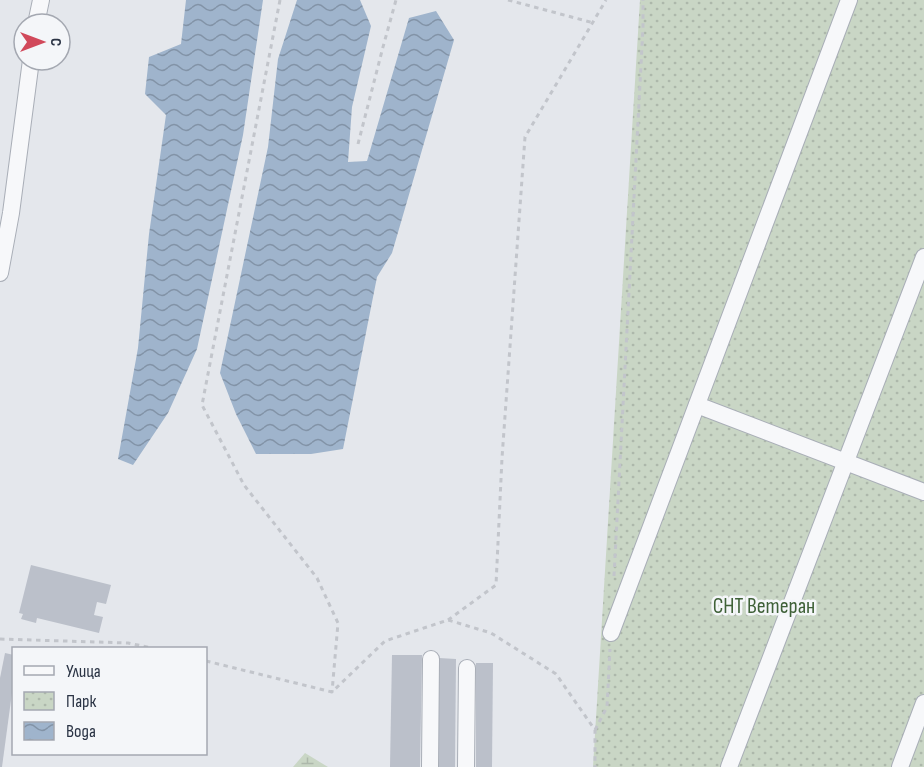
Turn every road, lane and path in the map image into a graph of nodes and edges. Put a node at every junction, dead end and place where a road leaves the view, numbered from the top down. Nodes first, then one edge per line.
1 (280, 0) edge
2 (396, 0) edge
3 (508, 0) edge
4 (606, 0) edge
5 (643, 0) edge
6 (849, 0) edge
7 (594, 23) junction
8 (29, 72) edge
9 (358, 144) dead end
10 (924, 257) edge
11 (0, 273) edge
12 (697, 405) junction
13 (846, 462) junction
14 (924, 492) edge
15 (614, 586) dead end
16 (448, 620) dead end
17 (611, 633) joint
18 (0, 639) edge
19 (147, 647) edge
20 (431, 659) dead end
21 (467, 668) dead end
22 (332, 692) dead end
23 (924, 703) edge
24 (595, 730) dead end
25 (917, 742) edge
26 (430, 767) edge
27 (466, 767) edge
28 (729, 767) edge
29 (900, 767) edge

1 - 22 path
2 - 9 path
3 - 7 path
4 - 7 path
5 - 15 path
6 - 12 street
7 - 16 path
8 - 11 street
10 - 13 street
12 - 13 street
12 - 17 street
13 - 14 street
13 - 28 street
17 - 24 path
18 - 19 path
20 - 26 street
21 - 27 street
23 - 25 street
25 - 29 street

